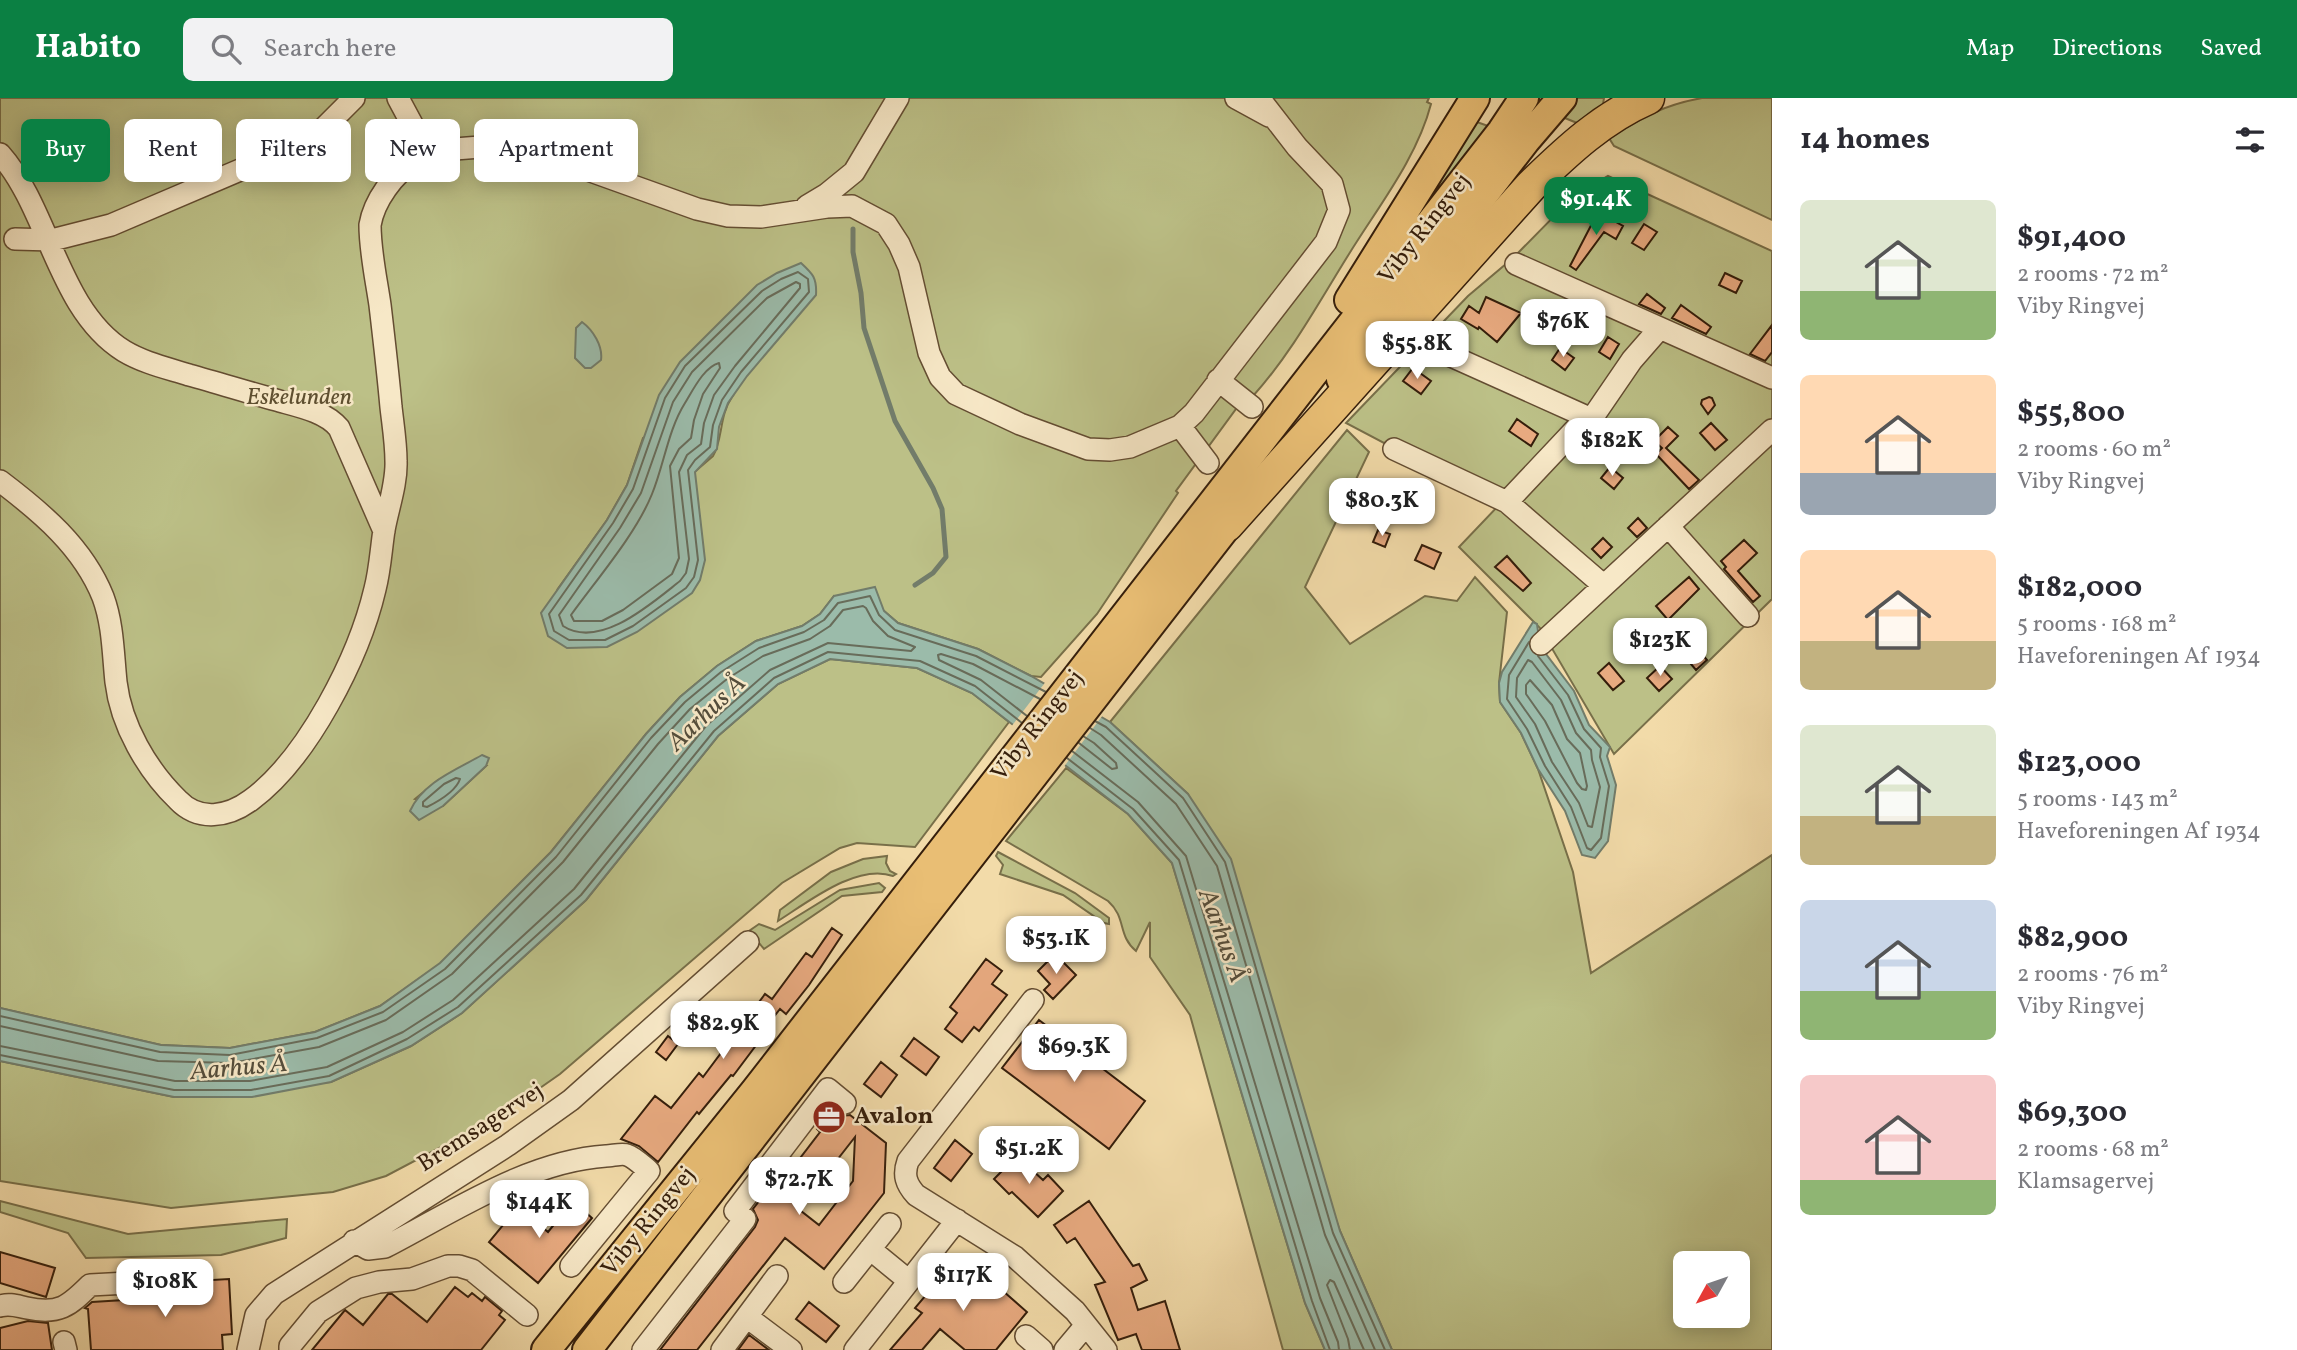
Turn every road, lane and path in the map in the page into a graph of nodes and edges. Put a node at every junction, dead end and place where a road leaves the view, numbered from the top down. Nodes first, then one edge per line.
1 (354, 98) edge
2 (398, 98) edge
3 (898, 98) edge
4 (1236, 98) edge
5 (1259, 98) edge
6 (1646, 99) edge
7 (1542, 103) edge
8 (1469, 108) edge
9 (409, 119) edge
10 (1274, 119) junction
11 (1514, 136) junction
12 (460, 149) edge
13 (0, 154) edge
14 (393, 182) edge
15 (840, 184) junction
16 (32, 203) junction
17 (852, 206) junction
18 (799, 211) junction
19 (47, 240) junction
20 (8, 243) edge
21 (1516, 264) dead end
22 (1659, 329) junction
23 (1440, 351) dead end
24 (1772, 377) edge
25 (1217, 380) junction
26 (1252, 408) dead end
27 (1587, 417) junction
28 (1180, 426) junction
29 (1772, 430) edge
30 (1394, 449) dead end
31 (1208, 463) dead end
32 (0, 481) edge
33 (381, 502) junction
34 (1507, 502) junction
35 (1227, 525) junction
36 (1668, 526) junction
37 (1603, 585) junction
38 (1129, 610) junction
39 (1748, 616) dead end
40 (1541, 644) dead end
41 (1078, 695) junction
42 (1036, 749) junction
43 (748, 942) dead end
44 (1033, 1000) dead end
45 (845, 1103) dead end
46 (957, 1220) junction
47 (890, 1224) dead end
48 (354, 1241) junction
49 (870, 1249) junction
50 (571, 1266) dead end
51 (778, 1276) dead end
52 (909, 1281) junction
53 (147, 1282) dead end
54 (844, 1282) dead end
55 (0, 1306) edge
56 (527, 1315) dead end
57 (747, 1317) junction
58 (1086, 1325) junction
59 (248, 1350) edge
60 (290, 1350) edge
61 (546, 1350) edge
62 (587, 1350) edge
63 (643, 1350) edge
64 (722, 1350) edge
65 (790, 1350) edge
66 (855, 1350) edge
67 (1065, 1350) edge
68 (1106, 1350) edge

1 - 19 street
2 - 9 street
3 - 15 street
4 - 10 street
5 - 10 street
6 - 35 highway
7 - 11 main road, Viby Ringvej
8 - 38 main road
10 - 25 street
11 - 35 main road, Viby Ringvej
11 - 38 main road, Viby Ringvej
12 - 18 street
13 - 16 street
14 - 33 street
15 - 17 street
15 - 18 street
16 - 19 street
16 - 20 street
17 - 18 street
17 - 28 street
19 - 20 street
19 - 33 street
21 - 22 street
22 - 24 street
22 - 27 street
23 - 27 street
25 - 26 street
25 - 28 street
27 - 34 street
28 - 31 street
29 - 36 street
30 - 34 street
32 - 33 street
34 - 37 street
35 - 41 main road, Viby Ringvej
36 - 37 street
36 - 39 street
37 - 40 street
38 - 41 main road, Viby Ringvej
41 - 42 main road, Viby Ringvej
42 - 61 main road, Viby Ringvej
42 - 62 main road, Viby Ringvej
43 - 48 street, Bremsagervej
44 - 46 street
45 - 63 street
46 - 52 street
46 - 58 street
47 - 49 street
48 - 50 street
48 - 59 street, Bremsagervej
49 - 52 street
49 - 54 street
51 - 57 street
52 - 66 street
53 - 55 street
56 - 60 street
57 - 64 street
57 - 65 street
58 - 67 street
58 - 68 street

